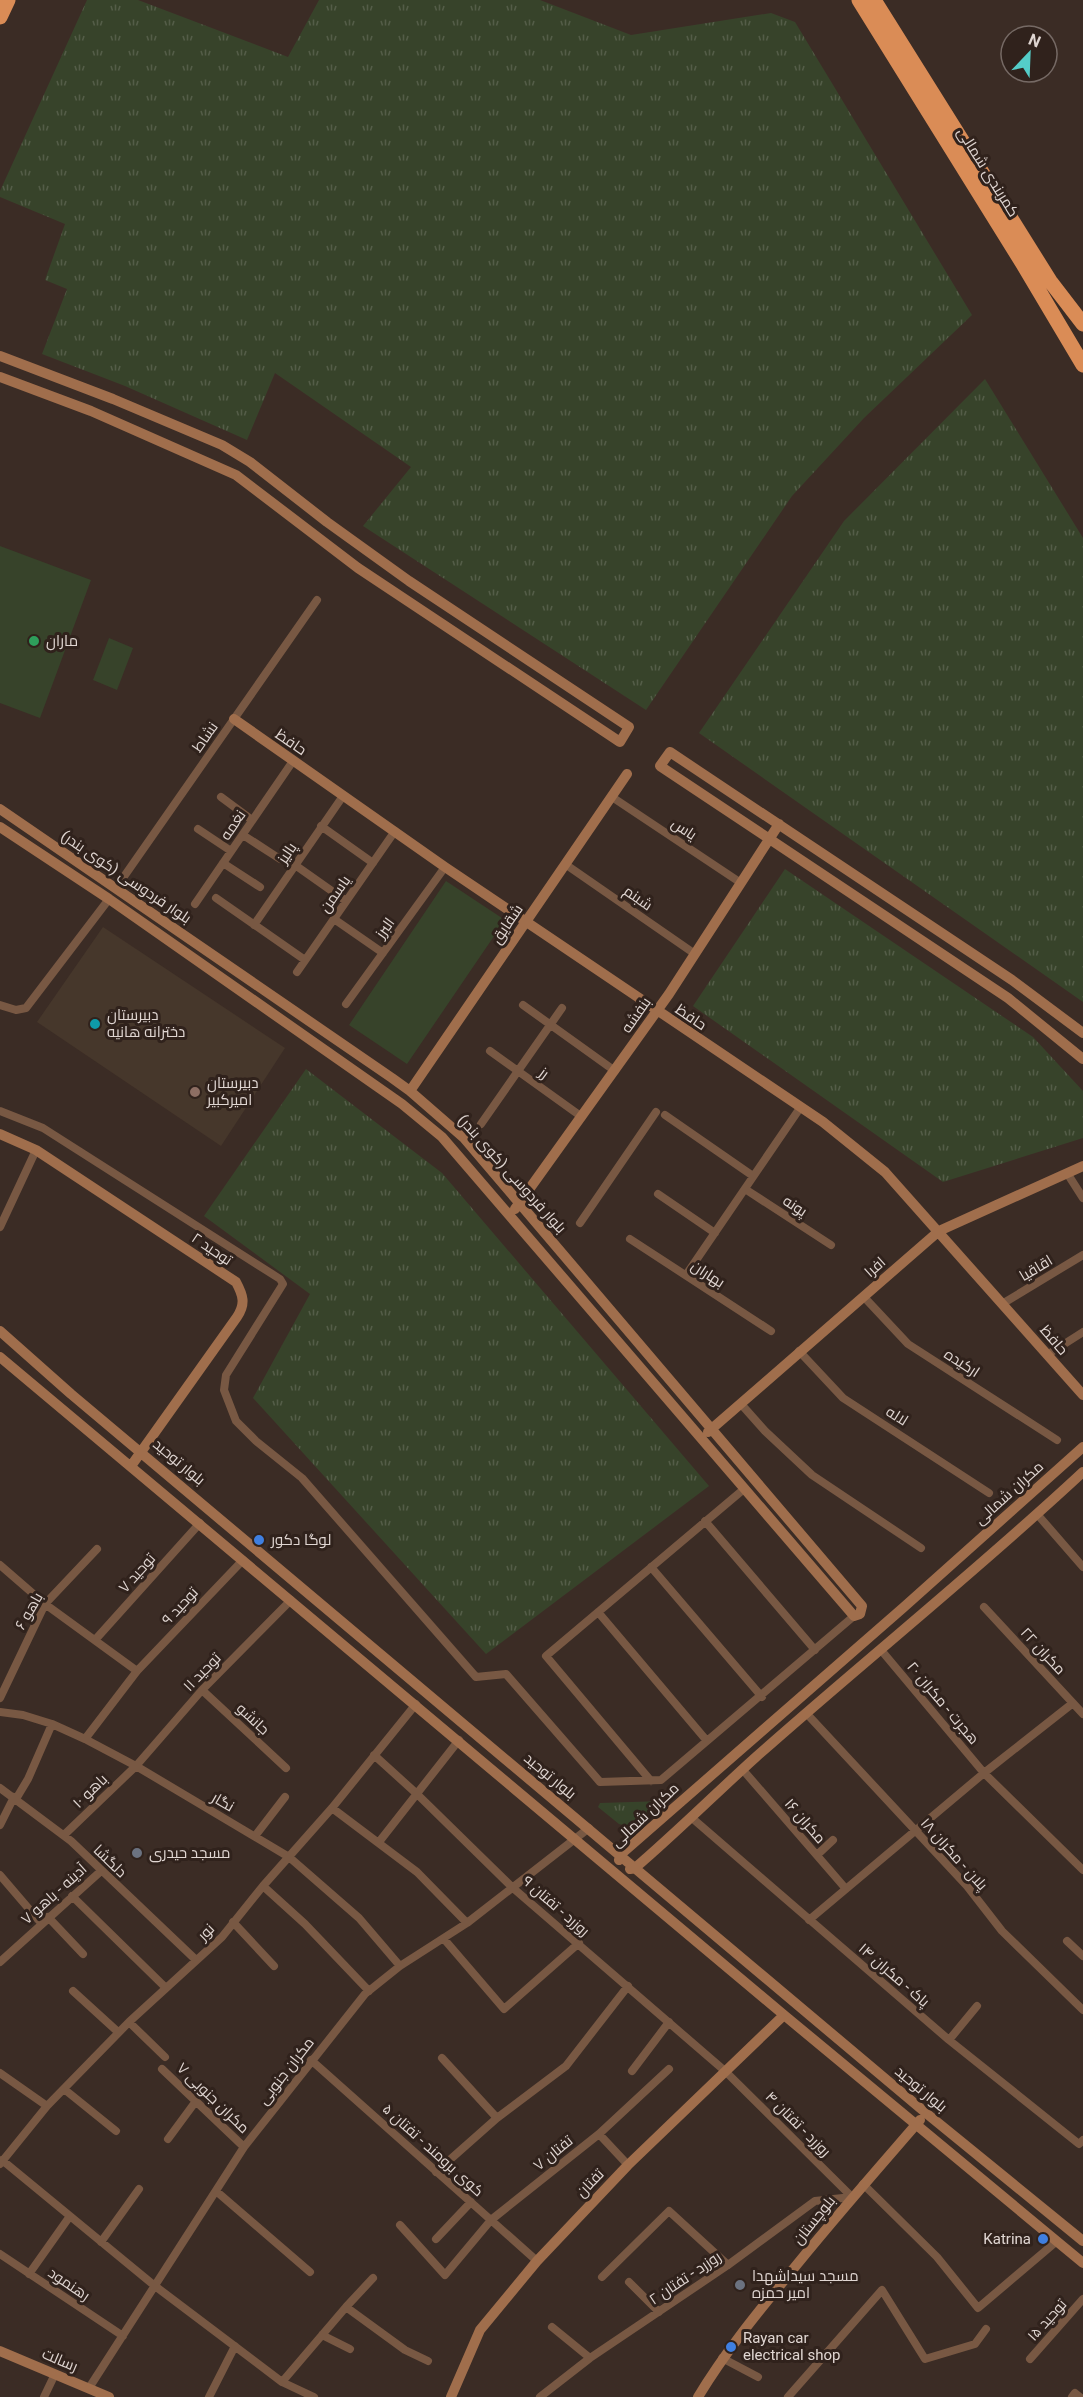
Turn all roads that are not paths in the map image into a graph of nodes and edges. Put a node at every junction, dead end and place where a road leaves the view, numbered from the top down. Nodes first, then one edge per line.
1 (8, 0) edge
2 (859, 0) edge
3 (874, 0) edge
4 (0, 17) edge
5 (1083, 324) edge
6 (0, 356) edge
7 (1083, 365) edge
8 (0, 377) edge
9 (222, 445) junction
10 (213, 463) junction
11 (317, 600) dead end
12 (503, 643) junction
13 (492, 656) junction
14 (234, 719) junction
15 (292, 761) junction
16 (627, 774) dead end
17 (343, 796) junction
18 (221, 797) dead end
19 (612, 797) junction
20 (0, 809) edge
21 (252, 820) junction
22 (779, 824) junction
23 (0, 826) edge
24 (321, 826) junction
25 (198, 829) dead end
26 (395, 831) junction
27 (243, 835) junction
28 (769, 840) junction
29 (231, 852) junction
30 (280, 859) dead end
31 (373, 862) junction
32 (223, 863) junction
33 (566, 864) junction
34 (294, 865) junction
35 (445, 867) junction
36 (741, 883) junction
37 (261, 887) dead end
38 (116, 888) junction
39 (216, 898) dead end
40 (109, 899) junction
41 (346, 901) junction
42 (195, 904) dead end
43 (334, 919) junction
44 (526, 922) junction
45 (254, 925) junction
46 (383, 953) junction
47 (695, 954) junction
48 (305, 960) junction
49 (297, 972) dead end
50 (261, 987) junction
51 (252, 999) junction
52 (346, 1004) dead end
53 (0, 1005) edge
54 (523, 1005) dead end
55 (562, 1008) dead end
56 (657, 1012) junction
57 (550, 1024) junction
58 (1083, 1033) edge
59 (490, 1051) dead end
60 (1083, 1059) edge
61 (517, 1071) junction
62 (615, 1071) junction
63 (410, 1091) junction
64 (402, 1104) junction
65 (800, 1108) junction
66 (0, 1111) edge
67 (656, 1112) dead end
68 (665, 1115) dead end
69 (582, 1117) junction
70 (481, 1124) dead end
71 (0, 1134) edge
72 (36, 1150) junction
73 (1083, 1166) edge
74 (1067, 1173) junction
75 (753, 1176) junction
76 (745, 1189) junction
77 (658, 1194) dead end
78 (1083, 1198) edge
79 (519, 1204) junction
80 (509, 1216) junction
81 (580, 1223) dead end
82 (0, 1227) edge
83 (939, 1231) junction
84 (715, 1233) junction
85 (630, 1239) dead end
86 (831, 1245) dead end
87 (1083, 1255) edge
88 (686, 1275) junction
89 (864, 1297) junction
90 (1002, 1304) junction
91 (771, 1330) dead end
92 (0, 1331) edge
93 (1083, 1332) edge
94 (799, 1352) junction
95 (1047, 1355) junction
96 (0, 1357) edge
97 (1083, 1395) edge
98 (741, 1404) junction
99 (712, 1428) junction
100 (700, 1438) junction
101 (1057, 1440) dead end
102 (1083, 1448) edge
103 (142, 1451) junction
104 (131, 1466) junction
105 (1083, 1472) edge
106 (744, 1489) junction
107 (989, 1493) dead end
108 (1037, 1514) junction
109 (705, 1521) junction
110 (200, 1523) junction
111 (921, 1548) dead end
112 (97, 1549) dead end
113 (243, 1560) junction
114 (0, 1565) edge
115 (651, 1567) junction
116 (1083, 1567) edge
117 (291, 1600) junction
118 (45, 1604) junction
119 (984, 1607) dead end
120 (598, 1612) junction
121 (854, 1616) junction
122 (95, 1640) junction
123 (815, 1650) junction
124 (881, 1650) junction
125 (137, 1671) junction
126 (202, 1690) junction
127 (762, 1697) junction
128 (0, 1698) edge
129 (1073, 1703) junction
130 (416, 1704) junction
131 (0, 1712) edge
132 (807, 1713) junction
133 (1083, 1714) edge
134 (52, 1724) junction
135 (85, 1739) junction
136 (459, 1740) junction
137 (707, 1741) junction
138 (374, 1755) junction
139 (136, 1766) junction
140 (286, 1768) dead end
141 (743, 1770) junction
142 (984, 1773) junction
143 (651, 1781) junction
144 (0, 1788) edge
145 (417, 1794) junction
146 (285, 1797) dead end
147 (15, 1798) junction
148 (679, 1804) junction
149 (332, 1808) junction
150 (692, 1818) junction
151 (0, 1825) edge
152 (589, 1828) junction
153 (916, 1831) junction
154 (64, 1835) junction
155 (255, 1836) junction
156 (576, 1838) junction
157 (832, 1840) dead end
158 (379, 1842) junction
159 (620, 1855) junction
160 (816, 1855) junction
161 (289, 1857) junction
162 (635, 1868) junction
163 (1083, 1870) edge
164 (101, 1871) junction
165 (616, 1872) junction
166 (0, 1875) edge
167 (263, 1886) junction
168 (513, 1888) junction
169 (846, 1889) junction
170 (72, 1896) junction
171 (48, 1917) junction
172 (809, 1920) junction
173 (234, 1922) junction
174 (41, 1923) junction
175 (467, 1923) junction
176 (444, 1939) junction
177 (1067, 1941) dead end
178 (579, 1943) junction
179 (83, 1954) dead end
180 (1083, 1956) edge
181 (196, 1960) junction
182 (0, 1962) edge
183 (274, 1966) dead end
184 (400, 1966) junction
185 (628, 1986) junction
186 (166, 1988) junction
187 (73, 1991) dead end
188 (369, 1991) junction
189 (977, 2006) dead end
190 (1083, 2010) edge
191 (784, 2015) junction
192 (129, 2022) junction
193 (669, 2022) junction
194 (118, 2032) junction
195 (949, 2040) junction
196 (165, 2057) dead end
197 (442, 2058) dead end
198 (312, 2060) junction
199 (162, 2069) dead end
200 (669, 2069) dead end
201 (632, 2071) dead end
202 (725, 2071) junction
203 (0, 2073) edge
204 (64, 2090) junction
205 (196, 2101) junction
206 (47, 2106) junction
207 (926, 2113) junction
208 (497, 2118) junction
209 (916, 2124) junction
210 (116, 2131) dead end
211 (599, 2134) junction
212 (168, 2139) dead end
213 (1083, 2140) edge
214 (244, 2147) junction
215 (1, 2162) edge
216 (628, 2165) junction
217 (436, 2172) junction
218 (863, 2184) junction
219 (139, 2189) dead end
220 (216, 2191) junction
221 (852, 2197) junction
222 (471, 2202) junction
223 (70, 2216) junction
224 (491, 2220) junction
225 (400, 2225) dead end
226 (436, 2239) dead end
227 (1057, 2241) junction
228 (1083, 2241) edge
229 (101, 2242) junction
230 (0, 2254) edge
231 (537, 2261) junction
232 (1083, 2263) edge
233 (728, 2265) junction
234 (310, 2272) dead end
235 (29, 2274) junction
236 (602, 2277) dead end
237 (373, 2278) dead end
238 (629, 2282) dead end
239 (155, 2286) junction
240 (1083, 2300) edge
241 (346, 2307) junction
242 (659, 2312) junction
243 (552, 2327) dead end
244 (986, 2329) dead end
245 (322, 2335) junction
246 (123, 2336) junction
247 (235, 2346) junction
248 (350, 2349) dead end
249 (0, 2351) edge
250 (590, 2358) junction
251 (722, 2358) junction
252 (1030, 2359) dead end
253 (428, 2361) dead end
254 (55, 2374) junction
255 (758, 2377) dead end
256 (282, 2382) junction
257 (89, 2388) junction
258 (455, 2395) edge
259 (44, 2397) edge
260 (109, 2397) edge
261 (208, 2397) edge
262 (314, 2397) edge
263 (540, 2397) edge
264 (698, 2397) edge
265 (788, 2397) edge

1 - 4 highway
2 - 7 highway, کمربندی شمالی
3 - 5 highway
6 - 9 street
8 - 10 street
9 - 10 street
9 - 12 street
10 - 13 street
11 - 14 street, نشاط
12 - 13 street
12 - 13 street
14 - 15 street, حافظ
14 - 38 street, نشاط
15 - 17 street, حافظ
15 - 21 street, نغمه
16 - 19 street, شقایق
17 - 24 street, پالیز
17 - 26 street, حافظ
18 - 21 street
19 - 33 street, شقایق
19 - 36 street, یاس
20 - 38 street, بلوار فردوسی (کوی بندر)
21 - 27 street, نغمه
22 - 28 street, بنفشه
22 - 28 street
22 - 58 street
23 - 40 street, بلوار فردوسی (کوی بندر)
24 - 31 street
24 - 34 street, پالیز
25 - 29 street
26 - 31 street, یاسمن
26 - 35 street, حافظ
27 - 29 street, نغمه
27 - 30 street
28 - 36 street, بنفشه
28 - 60 street
29 - 32 street, نغمه
31 - 41 street, یاسمن
32 - 37 street
32 - 42 street, نغمه
33 - 44 street, شقایق
33 - 47 street, شبنم
34 - 41 street
34 - 45 street, پالیز
35 - 44 street, حافظ
35 - 46 street, البرز
36 - 47 street, بنفشه
38 - 40 street
38 - 50 street, بلوار فردوسی (کوی بندر)
39 - 45 street
40 - 51 street, بلوار فردوسی (کوی بندر)
40 - 53 street
41 - 43 street, یاسمن
43 - 46 street
43 - 48 street, یاسمن
44 - 56 street, حافظ
44 - 63 street, شقایق
45 - 48 street
46 - 52 street, البرز
47 - 56 street, بنفشه
48 - 49 street, یاسمن
50 - 51 street
50 - 63 street, بلوار فردوسی (کوی بندر)
51 - 64 street, بلوار فردوسی (کوی بندر)
54 - 57 street
55 - 57 street
56 - 62 street, بنفشه
56 - 65 street, حافظ
57 - 61 street
57 - 62 street
59 - 61 street, رز
61 - 69 street, رز
61 - 70 street
62 - 69 street, بنفشه
63 - 64 street
63 - 79 street, بلوار فردوسی (کوی بندر)
64 - 80 street, بلوار فردوسی (کوی بندر)
65 - 75 street
65 - 83 street, حافظ
66 - 143 street
67 - 81 street
68 - 75 street
69 - 79 street, بنفشه
71 - 72 street, توحید ۲
72 - 82 street
72 - 103 street, توحید ۲
73 - 74 street, افرا
74 - 78 street
74 - 83 street, افرا
75 - 76 street
76 - 84 street
76 - 86 street, پونه
77 - 84 street
79 - 80 street, بنفشه
79 - 99 street, بلوار فردوسی (کوی بندر)
80 - 100 street, بلوار فردوسی (کوی بندر)
83 - 89 street, افرا
83 - 90 street, حافظ
84 - 88 street
85 - 88 street, بهاران
87 - 90 street, اقاقیا
88 - 91 street, بهاران
89 - 94 street, افرا
89 - 101 street, ارکیده
90 - 95 street, حافظ
92 - 103 street, بلوار توحید
93 - 95 street
94 - 98 street, افرا
94 - 107 street, لاله
95 - 97 street, حافظ
96 - 104 street, بلوار توحید
98 - 99 street, افرا
98 - 111 street
99 - 100 street, افرا
99 - 121 street, بلوار فردوسی (کوی بندر)
100 - 106 street, بلوار فردوسی (کوی بندر)
102 - 148 street, مکران شمالی
103 - 104 street, توحید ۲
103 - 152 street, بلوار توحید
104 - 110 street, بلوار توحید
105 - 108 street, مکران شمالی
106 - 109 street
106 - 121 street, بلوار فردوسی (کوی بندر)
108 - 116 street
108 - 124 street, مکران شمالی
109 - 115 street
109 - 123 street
110 - 113 street, بلوار توحید
110 - 122 street, توحید ۷
112 - 118 street, باهو ۶
113 - 117 street, بلوار توحید
113 - 125 street, توحید ۹
114 - 118 street
115 - 120 street
115 - 127 street
117 - 126 street, توحید ۱۱
117 - 130 street, بلوار توحید
118 - 122 street
118 - 128 street, باهو ۶
119 - 129 street, مکران ۲۲
120 - 137 street
120 - 143 street
121 - 123 street
122 - 125 street
123 - 127 street
124 - 132 street, مکران شمالی
124 - 142 street, هجرت - مکران ۲۰
125 - 135 street, توحید ۹
126 - 139 street, توحید ۱۱
126 - 140 street, جانشو
127 - 137 street
129 - 133 street, مکران ۲۲
129 - 142 street
130 - 136 street, بلوار توحید
130 - 138 street, نور
131 - 134 street, نگار
132 - 141 street, مکران شمالی
132 - 153 street, پلان - مکران ۱۸
134 - 135 street, نگار
134 - 147 street
135 - 139 street, نگار
136 - 145 street
136 - 156 street, بلوار توحید
137 - 143 street
138 - 145 street, روزرد - تفتان ۹
138 - 149 street, نور
139 - 154 street, باهو ۱۰
139 - 155 street, نگار
141 - 150 street, مکران شمالی
141 - 160 street, مکران ۱۶
142 - 153 street
142 - 163 street, هجرت - مکران ۲۰
144 - 147 street, دلگشا
145 - 158 street
145 - 168 street, روزرد - تفتان ۹
146 - 155 street
147 - 151 street
147 - 154 street, دلگشا
148 - 150 street
148 - 159 street, مکران شمالی
149 - 158 street
149 - 161 street, نور
150 - 162 street, مکران شمالی
150 - 172 street, پاک - مکران ۱۴
152 - 156 street, مکران جنوبی
152 - 159 street, بلوار توحید
153 - 169 street
153 - 190 street, پلان - مکران ۱۸
154 - 164 street, دلگشا
155 - 161 street, نگار
156 - 165 street, بلوار توحید
156 - 168 street, مکران جنوبی
157 - 160 street
158 - 175 street
159 - 162 street, بلوار توحید
159 - 165 street, مکران شمالی
160 - 169 street, مکران ۱۶
161 - 167 street, نور
161 - 184 street, نگار
162 - 165 street, مکران شمالی
162 - 207 street, بلوار توحید
164 - 170 street, آدینه - باهو ۷
164 - 181 street, دلگشا
165 - 191 street, بلوار توحید
166 - 174 street
167 - 173 street, نور
167 - 188 street
168 - 175 street, مکران جنوبی
168 - 178 street, روزرد - تفتان ۹
169 - 172 street
170 - 171 street, آدینه - باهو ۷
170 - 186 street
171 - 174 street, آدینه - باهو ۷
171 - 179 street
172 - 195 street, پاک - مکران ۱۴
173 - 181 street, نور
173 - 183 street
174 - 182 street, آدینه - باهو ۷
175 - 176 street, مکران جنوبی
176 - 178 street
176 - 184 street, مکران جنوبی
177 - 180 street
178 - 185 street, روزرد - تفتان ۹
181 - 186 street, نور
184 - 188 street, مکران جنوبی
185 - 193 street, روزرد - تفتان ۹
185 - 208 street
186 - 192 street, نور
187 - 194 street
188 - 198 street, مکران جنوبی
189 - 195 street
191 - 202 street, تفتان
191 - 209 street, بلوار توحید
192 - 194 street, نور
192 - 196 street, مکران جنوبی ۷
193 - 201 street
193 - 202 street, روزرد - تفتان ۹
194 - 204 street, نور
195 - 213 street, پاک - مکران ۱۴
197 - 208 street
198 - 214 street, مکران جنوبی
198 - 217 street, کوی برومند - تفتان ۵
199 - 205 street, مکران جنوبی ۷
200 - 211 street, تفتان ۷
202 - 216 street, تفتان
202 - 221 street, روزرد - تفتان ۴
203 - 206 street
204 - 206 street, نور
204 - 210 street
205 - 212 street
205 - 214 street, مکران جنوبی ۷
206 - 215 street, نور
207 - 209 street, بلوچستان
207 - 228 street, بلوار توحید
208 - 217 street
209 - 218 street, بلوچستان
209 - 227 street, بلوار توحید
211 - 216 street
211 - 224 street, تفتان ۷
214 - 220 street, مکران جنوبی
215 - 223 street
216 - 231 street, تفتان
217 - 222 street, کوی برومند - تفتان ۵
218 - 221 street, بلوچستان
218 - 227 street
219 - 229 street
220 - 234 street
220 - 239 street, مکران جنوبی
221 - 233 street, روزرد - تفتان ۲
221 - 251 street, بلوچستان
222 - 224 street, کوی برومند - تفتان ۵
222 - 226 street
223 - 229 street
223 - 235 street
224 - 225 street, تفتان ۷
224 - 231 street, کوی برومند - تفتان ۵
227 - 232 street, بلوار توحید
229 - 239 street
230 - 235 street, رهنمود
231 - 258 street, تفتان
233 - 236 street
233 - 242 street, روزرد - تفتان ۲
235 - 246 street, رهنمود
237 - 241 street
238 - 242 street
239 - 246 street, مکران جنوبی
239 - 247 street
240 - 252 street, توحید ۱۵
241 - 245 street
241 - 253 street
242 - 250 street, روزرد - تفتان ۲
243 - 250 street
244 - 265 street
245 - 248 street
245 - 256 street
246 - 257 street, مکران جنوبی
247 - 256 street
247 - 261 street
249 - 254 street, رسالت
250 - 263 street, روزرد - تفتان ۲
251 - 255 street
251 - 264 street, بلوچستان
254 - 257 street, رسالت
254 - 259 street
256 - 262 street
257 - 260 street, رسالت

